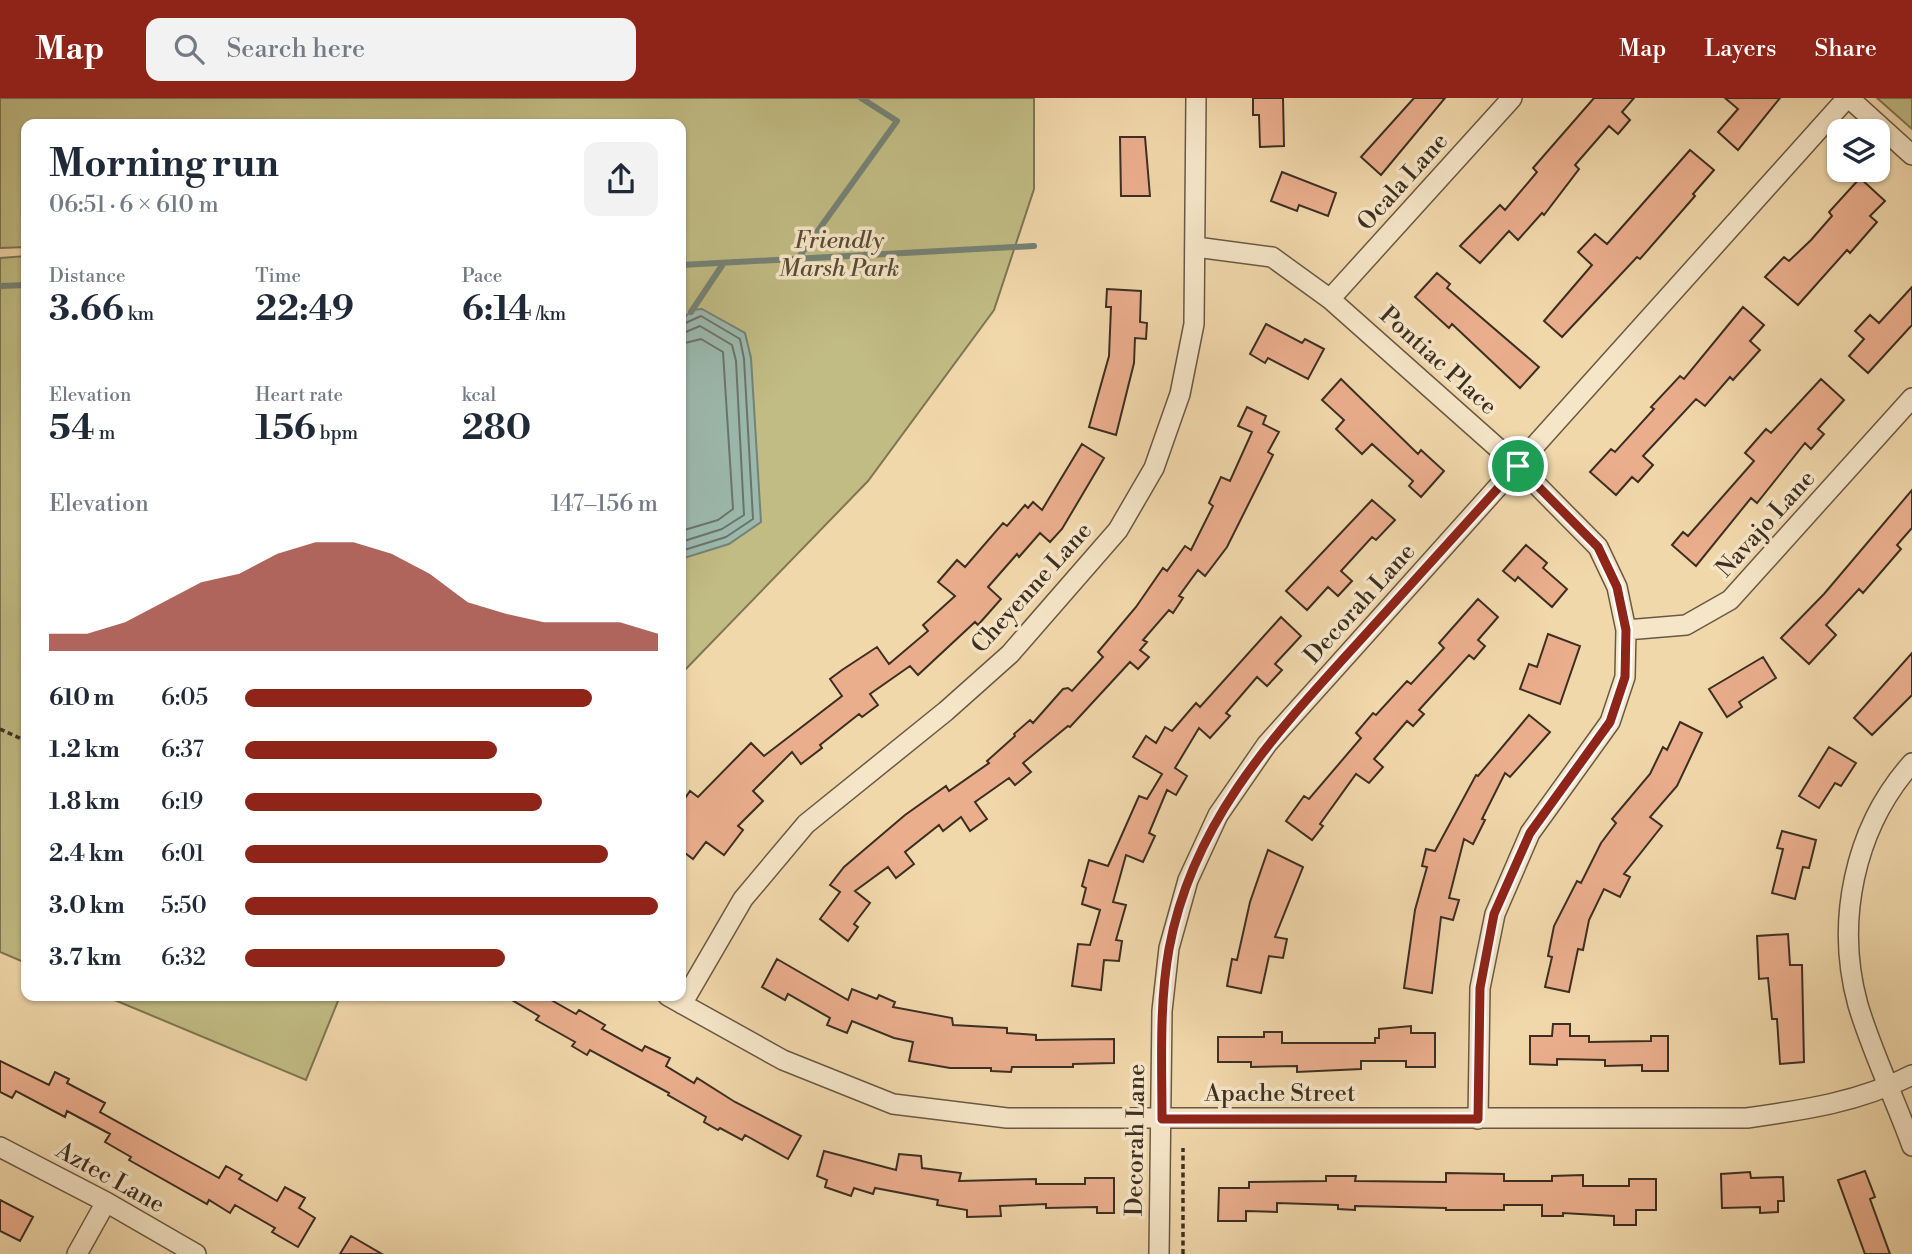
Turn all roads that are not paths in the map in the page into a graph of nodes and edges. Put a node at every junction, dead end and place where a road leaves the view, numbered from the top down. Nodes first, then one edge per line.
1 (1196, 98) edge
2 (1512, 98) edge
3 (1848, 98) edge
4 (1912, 155) edge
5 (1196, 247) junction
6 (1330, 299) junction
7 (1912, 398) edge
8 (1518, 466) junction
9 (1626, 630) junction
10 (1912, 763) edge
11 (686, 984) edge
12 (677, 1001) edge
13 (1912, 1075) edge
14 (1890, 1087) junction
15 (1162, 1119) junction
16 (1478, 1119) junction
17 (1912, 1146) edge
18 (0, 1147) edge
19 (106, 1202) junction
20 (77, 1254) edge
21 (196, 1254) edge
22 (1159, 1254) edge

1 - 5 street, Cheyenne Lane
2 - 6 street, Ocala Lane
3 - 4 street
3 - 8 street, Decorah Lane
5 - 6 street, Pontiac Place
5 - 11 street, Cheyenne Lane
6 - 8 street, Pontiac Place
7 - 9 street, Navajo Lane
8 - 9 street, Pontiac Place
8 - 15 street, Decorah Lane
9 - 16 street, Pontiac Place
10 - 14 street
12 - 15 street, Apache Street
13 - 14 street, Apache Street
14 - 16 street, Apache Street
14 - 17 street
15 - 16 street, Apache Street
15 - 22 street, Decorah Lane
18 - 19 street, Aztec Lane
19 - 20 street
19 - 21 street, Aztec Lane

